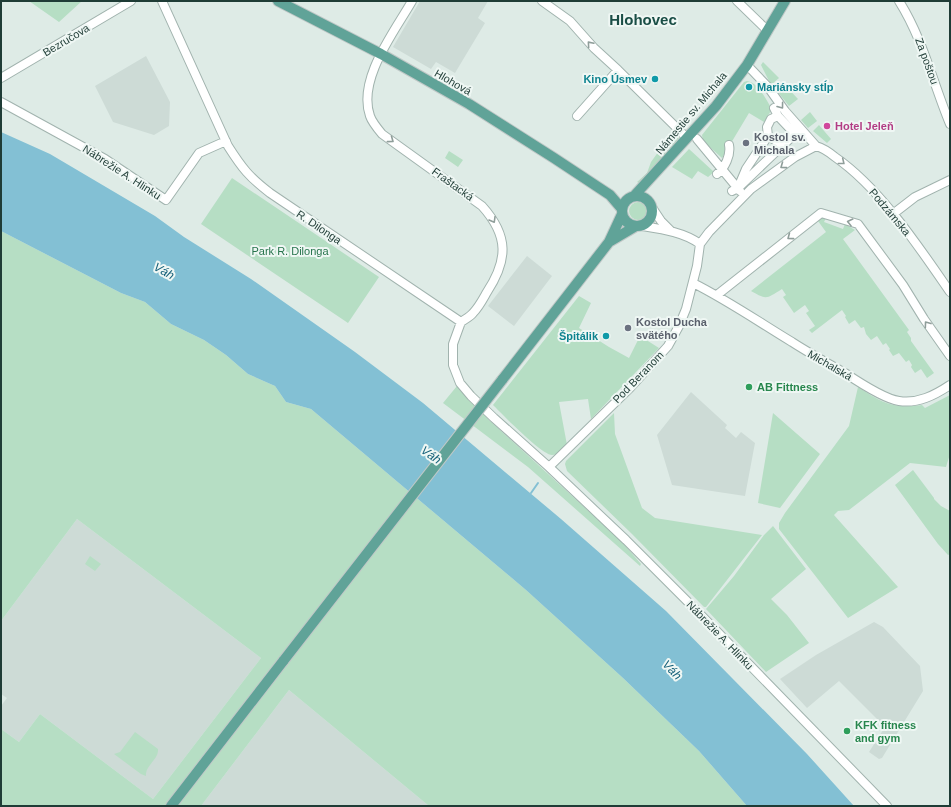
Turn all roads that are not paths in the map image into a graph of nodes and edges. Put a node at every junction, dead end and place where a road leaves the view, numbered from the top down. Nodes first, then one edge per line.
1 (131, 1) edge
2 (162, 1) edge
3 (278, 1) edge
4 (412, 1) edge
5 (542, 1) edge
6 (736, 1) edge
7 (785, 1) edge
8 (899, 1) edge
9 (765, 35) junction
10 (381, 54) junction
11 (748, 65) junction
12 (618, 70) junction
13 (1, 78) edge
14 (1, 102) edge
15 (577, 116) dead end
16 (950, 124) edge
17 (768, 136) junction
18 (692, 138) junction
19 (226, 141) junction
20 (729, 145) dead end
21 (782, 145) junction
22 (816, 146) junction
23 (746, 169) junction
24 (720, 172) junction
25 (755, 172) junction
26 (653, 176) junction
27 (950, 180) edge
28 (737, 190) junction
29 (610, 195) junction
30 (631, 197) junction
31 (651, 205) junction
32 (622, 212) junction
33 (893, 214) junction
34 (639, 226) junction
35 (672, 232) junction
36 (609, 242) junction
37 (700, 244) junction
38 (693, 283) junction
39 (950, 292) edge
40 (717, 295) junction
41 (461, 322) junction
42 (950, 356) edge
43 (950, 385) edge
44 (549, 467) junction
45 (171, 806) edge
46 (887, 806) edge

1 - 13 street, Bezručova
2 - 19 street, R. Dilonga
3 - 10 main road, Hlohová
4 - 10 street, Fraštacká
12 -> 5 street
6 - 9 street
7 - 9 main road, Námestie sv. Michala
8 - 16 street, Za poštou
9 - 11 main road, Námestie sv. Michala
10 - 29 main road, Hlohová
10 -> 41 street, Fraštacká
11 - 18 main road, Námestie sv. Michala
11 -> 22 street
12 - 15 street
12 - 18 street
14 - 19 street, Nábrežie A. Hlinku
17 - 21 street
17 - 21 street
17 - 23 street
18 - 24 street, Námestie sv. Michala
18 - 26 main road, Námestie sv. Michala
19 - 41 street, R. Dilonga
20 - 24 street
21 - 25 street
22 -> 33 street, Podzámska
22 -> 37 street
23 - 25 street
23 - 28 street
24 - 28 street, Námestie sv. Michala
25 - 28 street
26 - 30 main road, Námestie sv. Michala
26 - 31 main road
27 - 33 street
29 - 30 main road, Hlohová
29 - 32 main road, Hlohová
30 - 31 main road
30 - 32 main road
31 - 34 main road
31 - 35 street
32 - 34 main road
32 - 36 main road
33 - 39 street, Podzámska
34 - 35 street
34 - 36 main road
35 - 37 street
36 - 45 main road, bridge
37 - 38 street, Pod Beranom
38 - 40 street, Michalská
38 - 44 street, Pod Beranom
42 -> 40 street
40 - 43 street, Michalská
41 - 44 street, Nábrežie A. Hlinku
44 - 46 street, Nábrežie A. Hlinku

